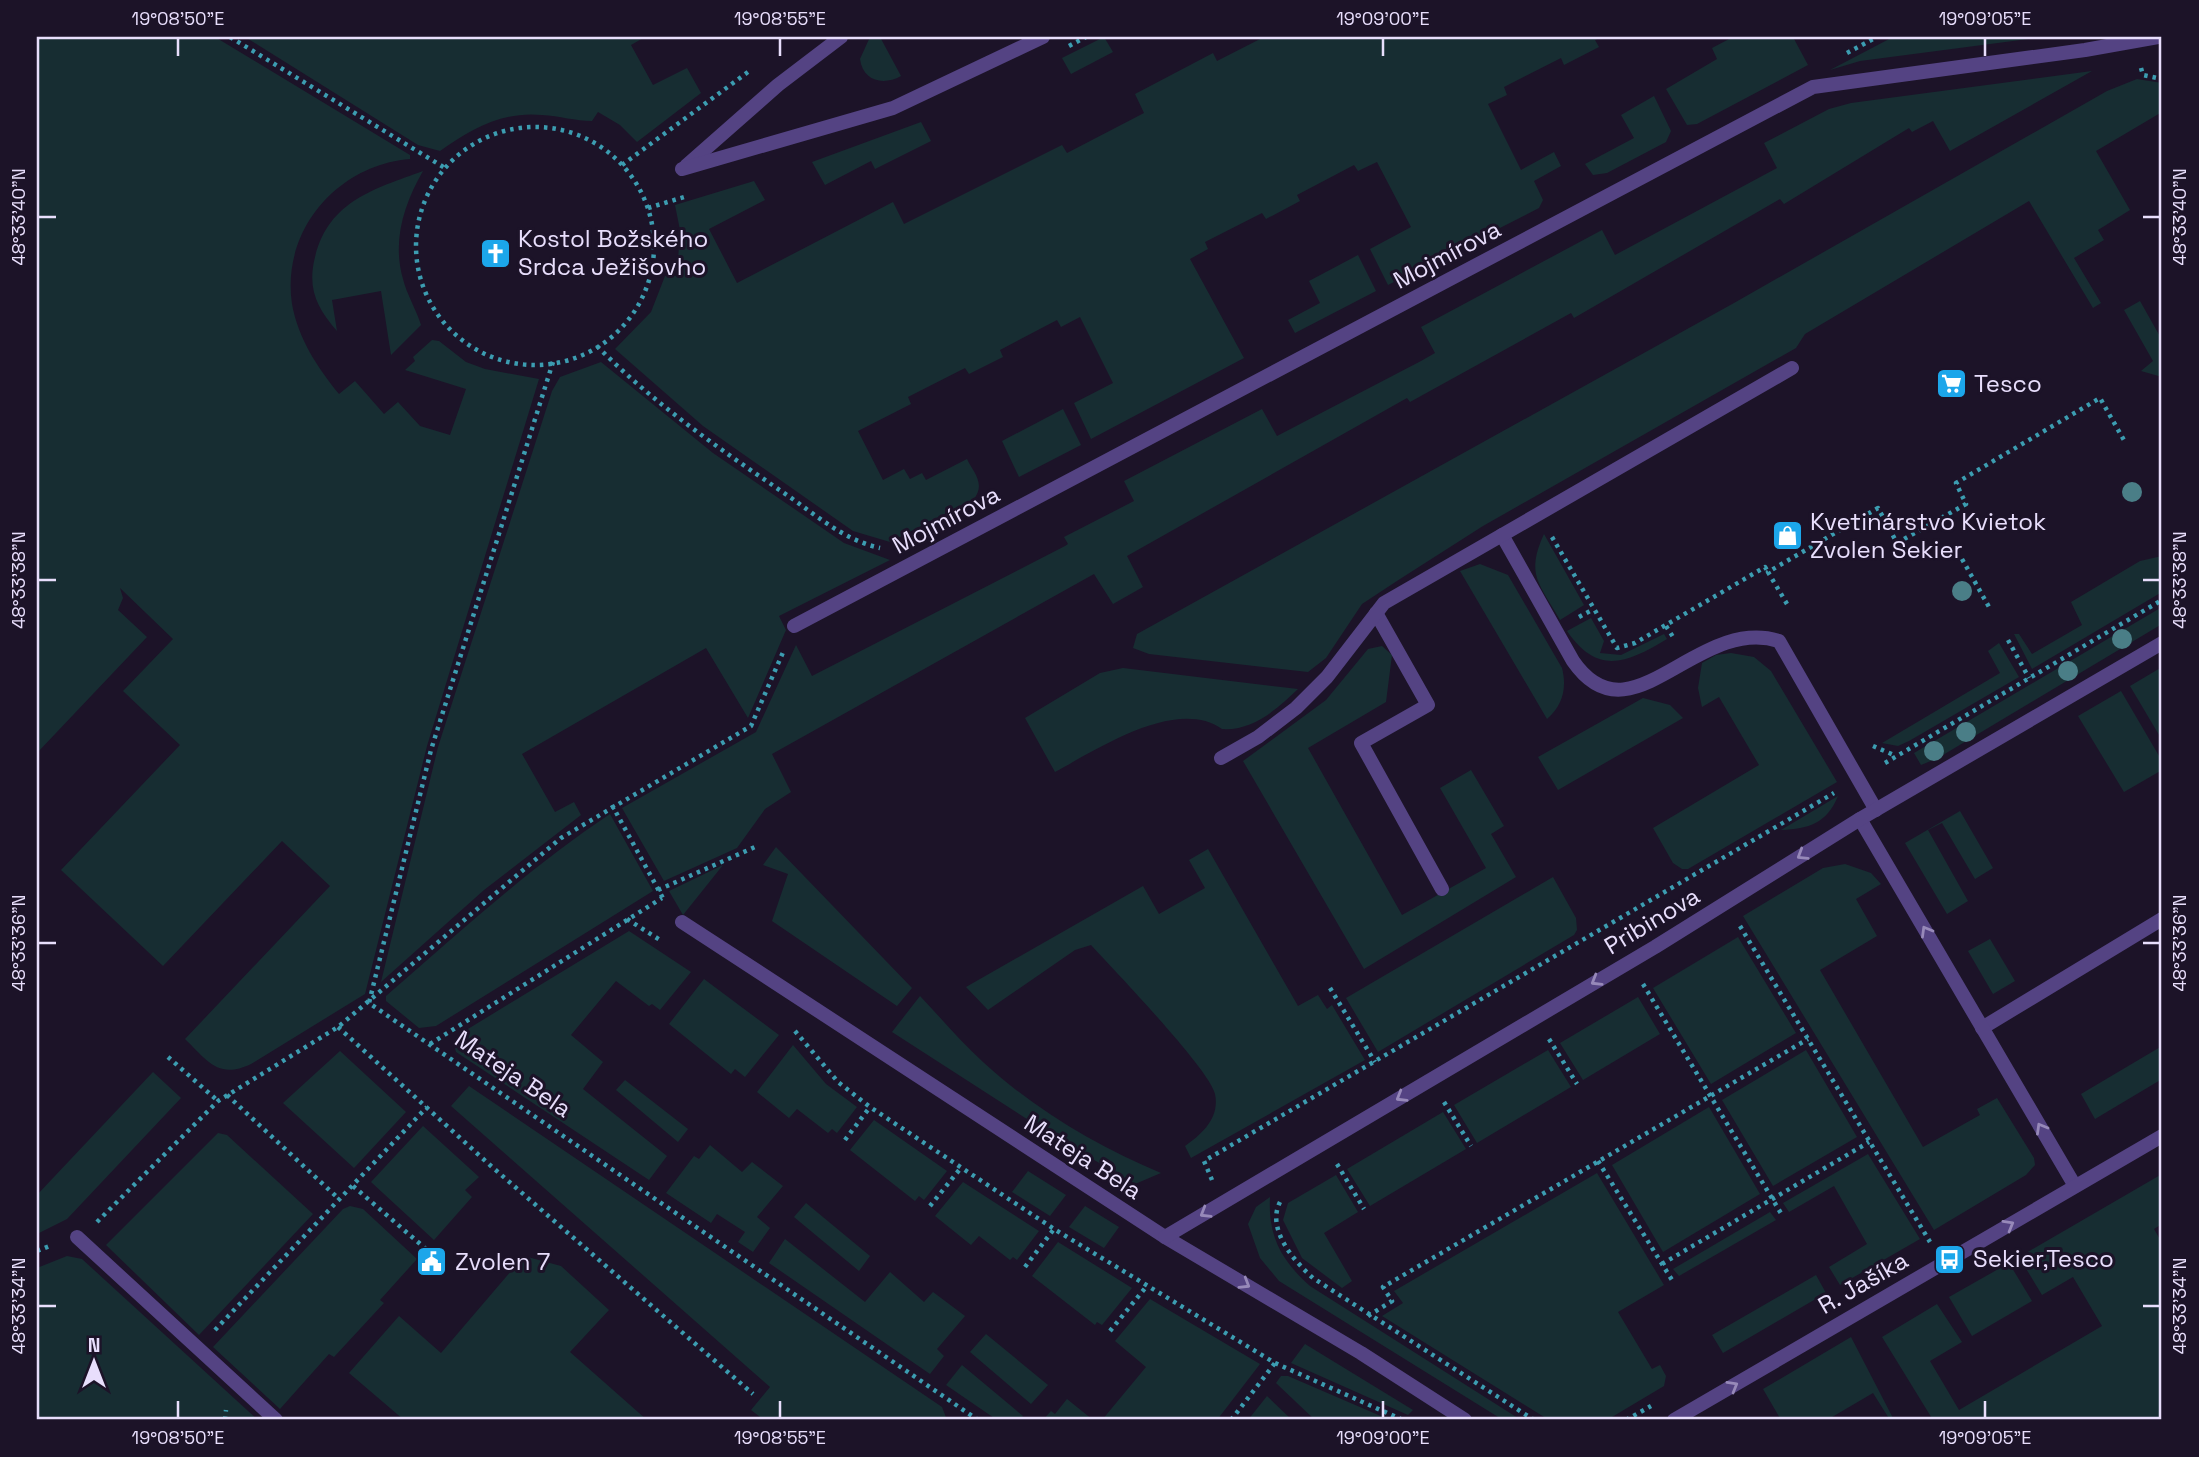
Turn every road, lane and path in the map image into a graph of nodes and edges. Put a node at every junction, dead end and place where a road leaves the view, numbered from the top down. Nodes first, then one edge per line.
1 (230, 37) edge
2 (841, 37) edge
3 (1043, 37) edge
4 (2158, 37) edge
5 (753, 68) dead end
6 (2153, 69) dead end
7 (2143, 75) dead end
8 (622, 165) junction
9 (445, 168) junction
10 (597, 346) junction
11 (553, 362) junction
12 (1792, 368) dead end
13 (2125, 442) dead end
14 (1538, 514) junction
15 (1939, 519) junction
16 (1943, 527) dead end
17 (1502, 535) junction
18 (886, 550) dead end
19 (1962, 559) dead end
20 (1768, 572) junction
21 (2162, 600) edge
22 (1787, 604) dead end
23 (1989, 607) dead end
24 (1376, 613) junction
25 (794, 626) joint
26 (2008, 640) dead end
27 (2162, 643) edge
28 (2029, 678) junction
29 (1222, 758) dead end
30 (1885, 763) dead end
31 (1838, 790) dead end
32 (612, 805) junction
33 (1876, 810) junction
34 (1860, 819) junction
35 (755, 847) dead end
36 (1442, 889) dead end
37 (662, 898) dead end
38 (627, 919) junction
39 (2162, 919) edge
40 (682, 922) dead end
41 (1729, 932) dead end
42 (664, 943) dead end
43 (1653, 977) dead end
44 (1643, 983) junction
45 (1330, 988) dead end
46 (1631, 990) dead end
47 (369, 1003) junction
48 (338, 1027) junction
49 (791, 1027) dead end
50 (1982, 1028) junction
51 (1560, 1031) dead end
52 (1548, 1038) junction
53 (1808, 1039) junction
54 (430, 1044) junction
55 (1537, 1045) dead end
56 (168, 1057) dead end
57 (1375, 1062) junction
58 (1577, 1084) dead end
59 (1455, 1094) dead end
60 (227, 1095) junction
61 (1710, 1096) junction
62 (218, 1101) junction
63 (1443, 1101) junction
64 (426, 1107) junction
65 (870, 1107) junction
66 (1431, 1108) dead end
67 (2162, 1136) edge
68 (845, 1140) dead end
69 (1869, 1142) junction
70 (1471, 1146) dead end
71 (1348, 1157) dead end
72 (1598, 1161) junction
73 (1336, 1163) junction
74 (960, 1169) junction
75 (1326, 1170) dead end
76 (353, 1186) junction
77 (2075, 1186) junction
78 (1285, 1194) dead end
79 (339, 1199) junction
80 (1772, 1199) junction
81 (1221, 1204) junction
82 (930, 1206) dead end
83 (1364, 1209) dead end
84 (1782, 1215) dead end
85 (1054, 1229) junction
86 (76, 1237) junction
87 (1165, 1237) junction
88 (1930, 1242) dead end
89 (426, 1249) dead end
90 (37, 1251) edge
91 (1662, 1264) junction
92 (1026, 1267) dead end
93 (1672, 1280) dead end
94 (1146, 1287) junction
95 (1368, 1316) junction
96 (1110, 1331) dead end
97 (198, 1348) junction
98 (1275, 1363) junction
99 (753, 1394) dead end
100 (975, 1419) edge
101 (276, 1420) edge
102 (1231, 1420) edge
103 (1403, 1420) edge
104 (1465, 1420) edge
105 (1534, 1420) edge
106 (1674, 1420) edge

1 - 9 path
2 - 3 street
4 - 25 street, Mojmírova
5 - 8 path
6 - 7 path
8 - 9 path
8 - 10 path
9 - 11 path
10 - 11 path
10 - 18 path
11 - 47 path
12 - 14 street
13 - 15 path
14 - 17 street
14 - 20 path
15 - 16 path
15 - 20 path
17 - 24 street
17 - 33 street
19 - 23 path
20 - 22 path
21 - 28 path
24 - 29 street
24 - 36 street
25 - 32 path
26 - 28 path
27 - 33 street, Pribinova
28 - 30 path
31 - 57 path
32 - 35 path
32 - 47 path
33 - 34 street, Pribinova
50 -> 34 street
34 -> 81 street, Pribinova
37 - 38 path
38 - 42 path
38 - 54 path
39 - 50 street
40 - 87 street, Mateja Bela
41 - 53 path
43 - 44 path
44 - 46 path
44 - 61 path
45 - 57 path
47 - 48 path
47 - 54 path, Mateja Bela
48 - 60 path
48 - 64 path
49 - 65 path
77 -> 50 street
51 - 52 path
52 - 55 path
52 - 58 path
53 - 61 path
53 - 69 path
54 - 100 path, Mateja Bela
56 - 62 path
57 - 81 path
59 - 63 path
60 - 62 path
60 - 79 path
61 - 72 path
61 - 80 path
62 - 86 path
63 - 66 path
63 - 70 path
64 - 76 path
64 - 99 path
65 - 68 path
65 - 74 path
67 - 77 street, R. Jašíka
69 - 80 path
69 - 88 path
71 - 73 path
72 - 91 path
72 - 95 path
73 - 75 path
73 - 83 path
74 - 82 path
74 - 85 path
76 - 79 path
76 - 89 path
106 -> 77 street, R. Jašíka
78 - 95 path
79 - 97 path
80 - 84 path
80 - 91 path
81 -> 87 street, Pribinova
85 - 92 path
85 - 94 path
86 - 90 path
86 - 97 street
87 -> 104 street, Mateja Bela
91 - 93 path
94 - 96 path
94 - 98 path
95 - 105 path
97 - 101 street
98 - 102 path
98 - 103 path

